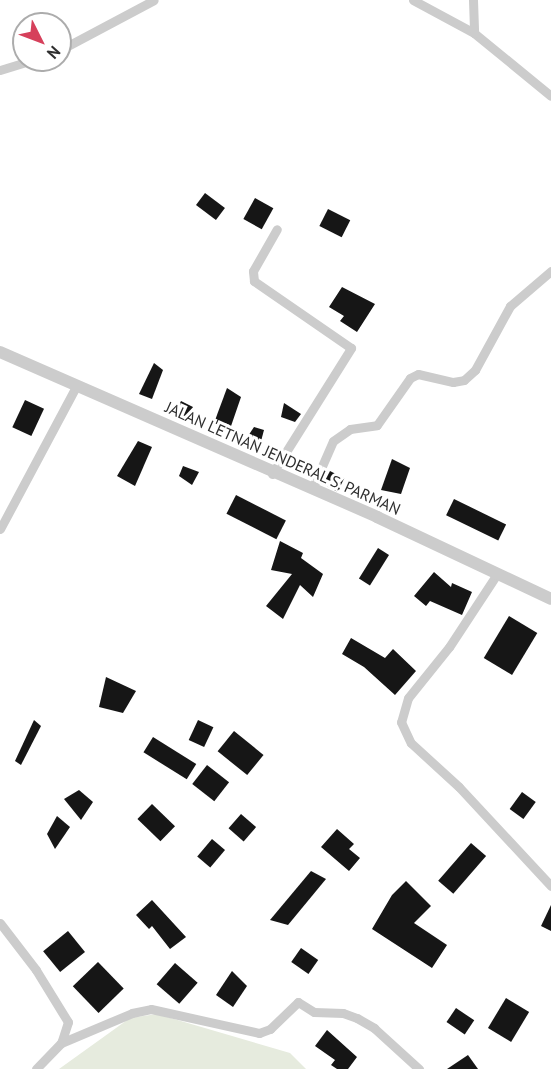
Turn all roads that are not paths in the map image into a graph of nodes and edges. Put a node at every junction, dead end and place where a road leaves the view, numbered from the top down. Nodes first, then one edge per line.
1 (154, 0) edge
2 (413, 0) edge
3 (474, 0) edge
4 (474, 33) junction
5 (72, 44) edge
6 (551, 96) edge
7 (277, 229) dead end
8 (551, 271) edge
9 (0, 352) edge
10 (77, 385) junction
11 (272, 474) junction
12 (312, 489) junction
13 (0, 530) edge
14 (497, 574) junction
15 (551, 599) edge
16 (551, 886) edge
17 (0, 923) edge
18 (61, 1043) junction
19 (36, 1069) edge
20 (419, 1069) edge

1 - 5 street
2 - 4 street
3 - 4 street
4 - 6 street
7 - 11 street
8 - 12 street
9 - 10 street, JALAN LETNAN JENDERAL S. PARMAN
10 - 11 street, JALAN LETNAN JENDERAL S. PARMAN
10 - 13 street
11 - 12 street, JALAN LETNAN JENDERAL S. PARMAN
12 - 14 street, JALAN LETNAN JENDERAL S. PARMAN
14 - 15 street, JALAN LETNAN JENDERAL S. PARMAN
14 - 16 street
17 - 18 street
18 - 19 street
18 - 20 street

